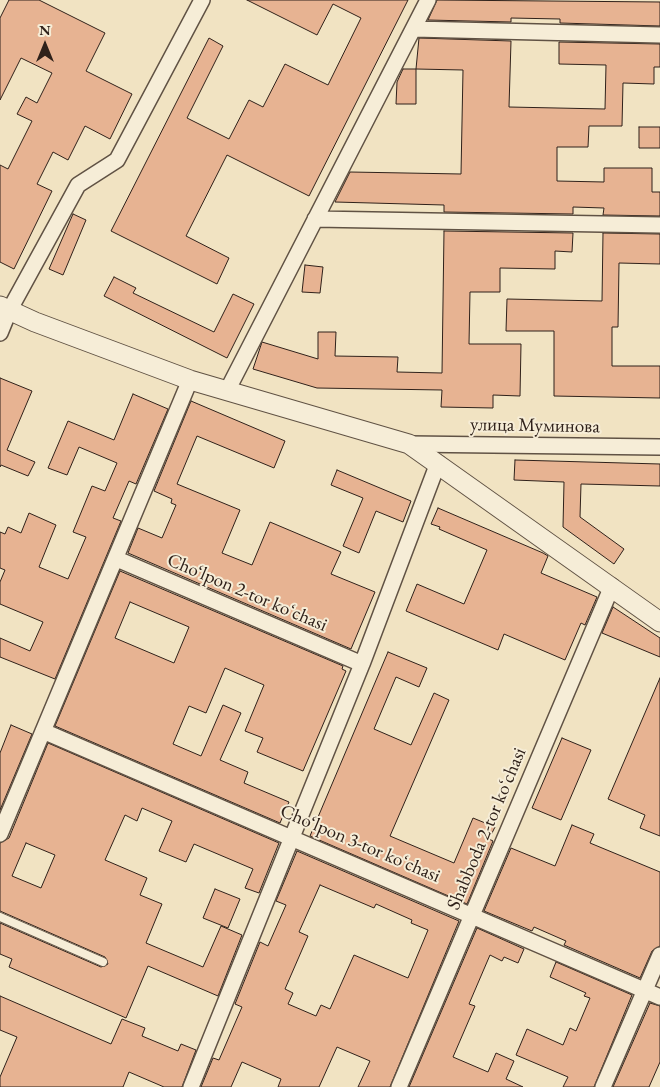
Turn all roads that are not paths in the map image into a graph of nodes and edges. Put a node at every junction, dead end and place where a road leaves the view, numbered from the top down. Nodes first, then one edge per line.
1 (202, 0) edge
2 (428, 0) edge
3 (414, 29) junction
4 (660, 35) edge
5 (315, 219) junction
6 (660, 225) edge
7 (5, 308) edge
8 (0, 333) edge
9 (190, 380) junction
10 (227, 392) junction
11 (409, 444) junction
12 (660, 447) edge
13 (438, 463) junction
14 (117, 559) junction
15 (612, 586) junction
16 (660, 622) edge
17 (362, 664) junction
18 (43, 731) junction
19 (0, 834) edge
20 (292, 837) junction
21 (472, 914) junction
22 (0, 917) edge
23 (660, 955) edge
24 (103, 962) dead end
25 (645, 991) junction
26 (660, 997) edge
27 (191, 1087) edge
28 (399, 1087) edge
29 (603, 1087) edge

1 - 7 street
2 - 3 street
3 - 4 street
3 - 5 street
5 - 6 street
5 - 10 street
7 - 8 street
7 - 9 street
9 - 10 street
9 - 14 street
10 - 11 street
11 - 12 street, улица Муминова
11 - 13 street
13 - 15 street
13 - 17 street
14 - 17 street, Cho‘lpon 2-tor koʻchasi
14 - 18 street
15 - 16 street
15 - 21 street, Shabboda 2-tor koʻchasi
17 - 20 street
18 - 19 street
18 - 20 street, Cho‘lpon 3-tor koʻchasi
20 - 21 street, Cho‘lpon 3-tor koʻchasi
20 - 27 street
21 - 25 street, Cho‘lpon 3-tor koʻchasi
21 - 28 street, Shabboda 2-tor koʻchasi
22 - 24 lane
23 - 25 street
25 - 26 street, Cho‘lpon 3-tor koʻchasi
25 - 29 street

